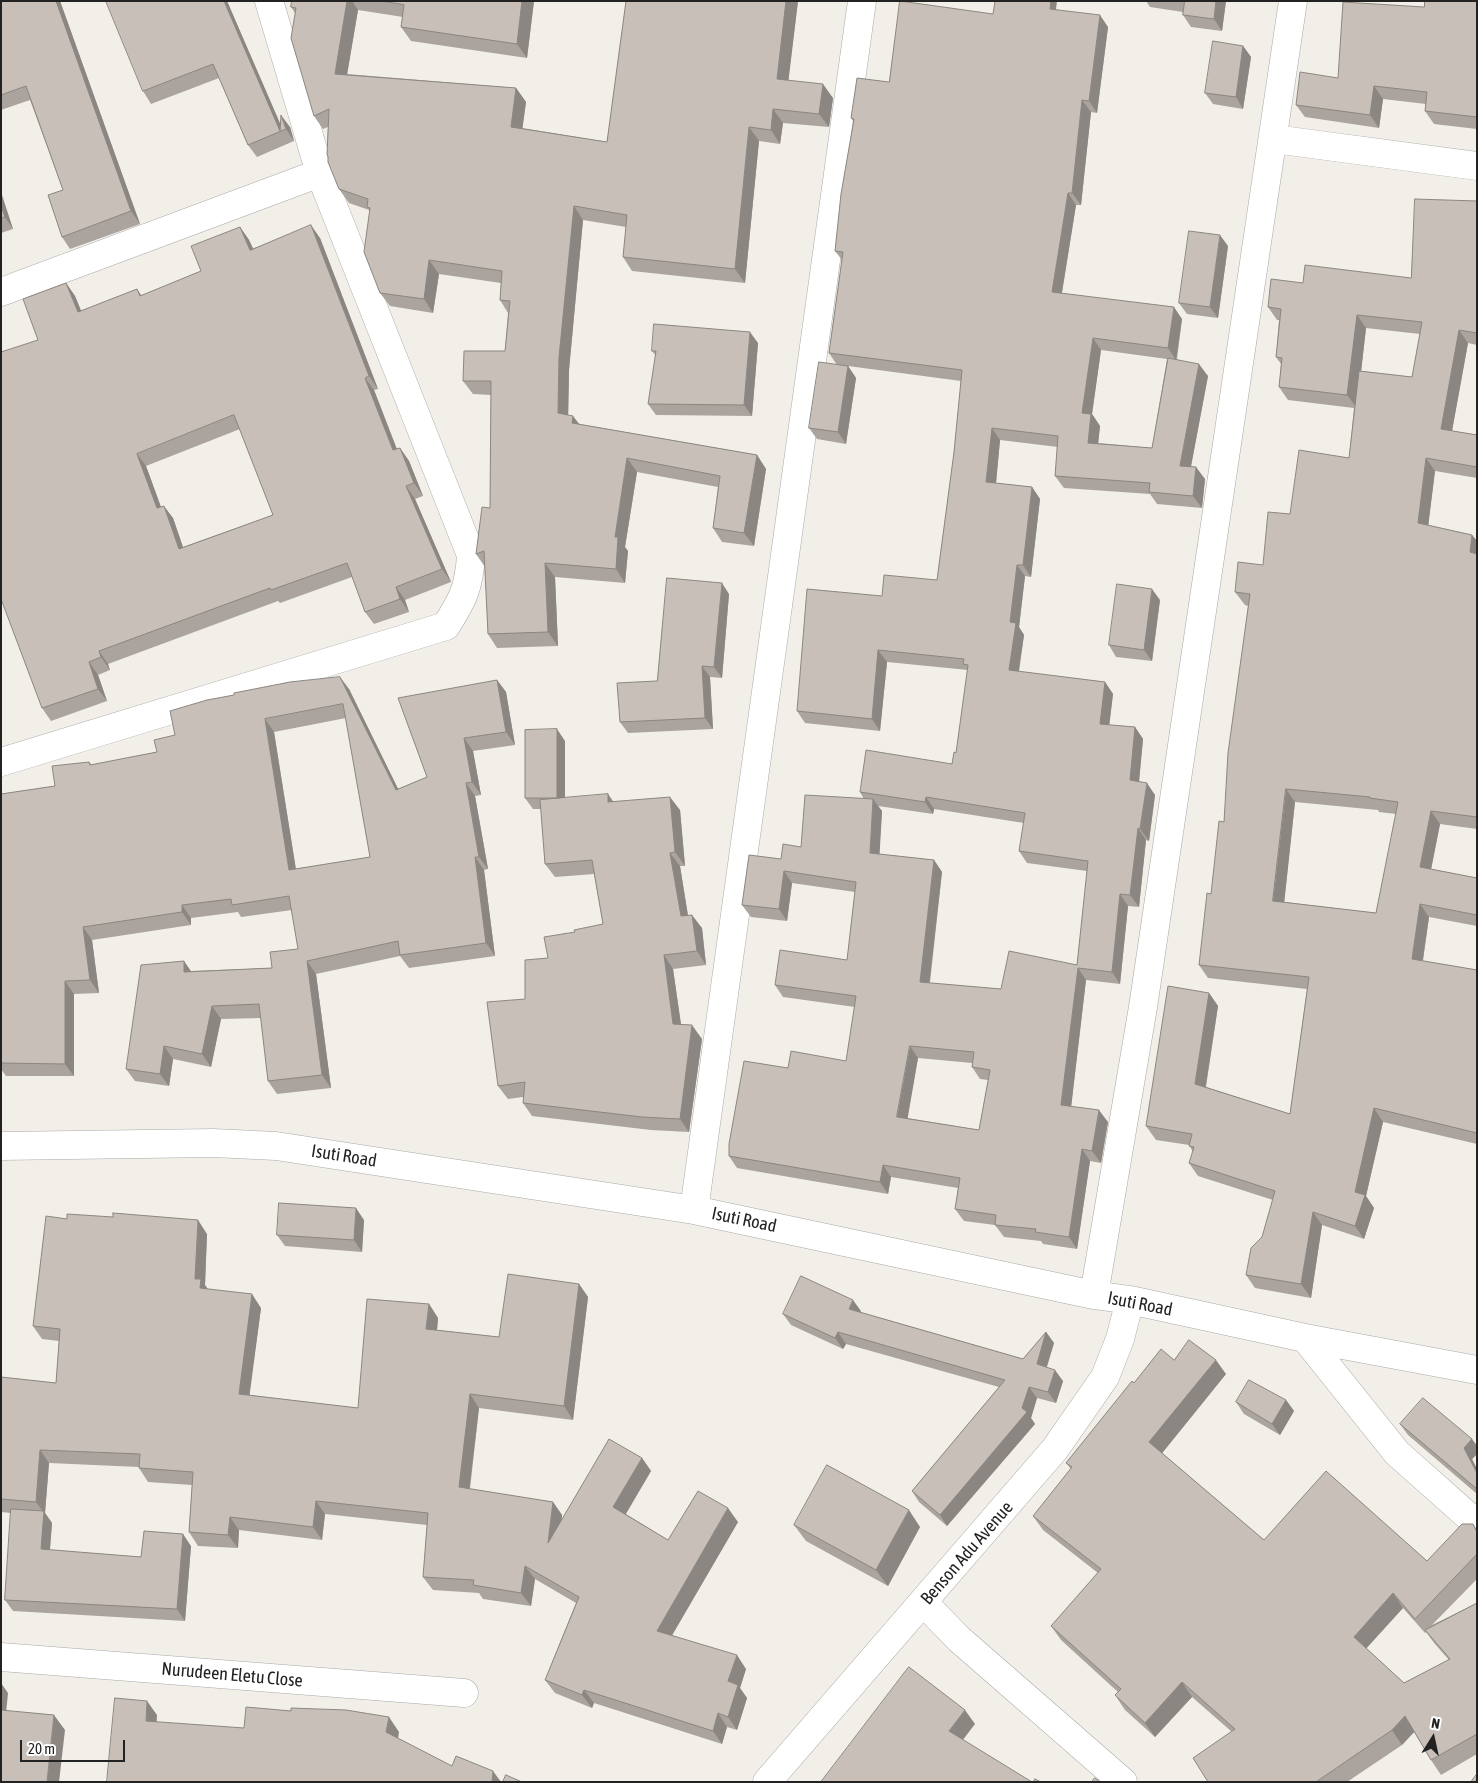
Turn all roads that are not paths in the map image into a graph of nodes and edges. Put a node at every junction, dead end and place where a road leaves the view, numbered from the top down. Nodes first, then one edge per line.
1 (269, 1) edge
2 (862, 1) edge
3 (1293, 1) edge
4 (1274, 140) junction
5 (1477, 166) edge
6 (320, 173) junction
7 (1, 292) edge
8 (1, 762) edge
9 (1, 1146) edge
10 (694, 1210) junction
11 (1094, 1295) junction
12 (1130, 1300) junction
13 (1305, 1338) junction
14 (1477, 1370) edge
15 (1477, 1524) edge
16 (924, 1603) junction
17 (1, 1657) edge
18 (464, 1693) dead end
19 (767, 1782) edge
20 (1122, 1782) edge

1 - 6 street
2 - 10 street
3 - 4 street
4 - 5 street
4 - 11 street
6 - 7 street
6 - 8 street
9 - 10 street, Isuti Road
10 - 11 street, Isuti Road
11 - 12 street, Isuti Road
12 - 13 street, Isuti Road
12 - 16 street, Benson Adu Avenue
13 - 14 street, Isuti Road
13 - 15 street
16 - 19 street, Benson Adu Avenue
16 - 20 street
17 - 18 street, Nurudeen Eletu Close

